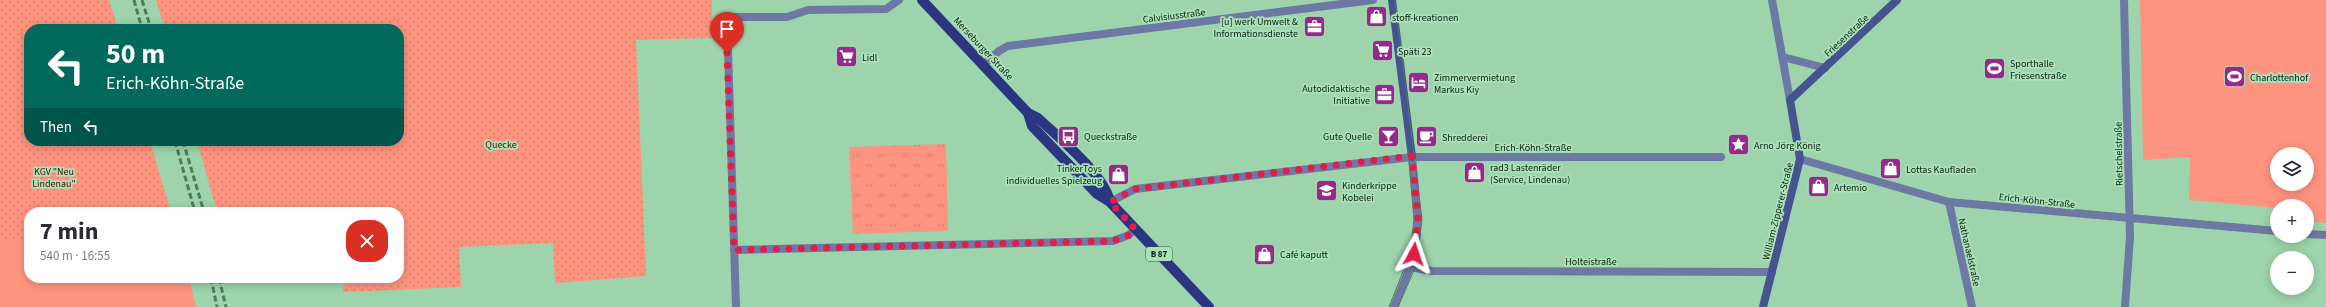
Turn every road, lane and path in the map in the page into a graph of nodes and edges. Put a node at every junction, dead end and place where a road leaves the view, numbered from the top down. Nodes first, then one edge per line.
1 (899, 0) edge
2 (922, 0) edge
3 (1373, 0) edge
4 (1392, 0) edge
5 (1772, 0) edge
6 (1897, 0) edge
7 (2124, 0) edge
8 (1783, 56) junction
9 (983, 65) junction
10 (1825, 68) junction
11 (1790, 100) junction
12 (1412, 156) junction
13 (1722, 158) dead end
14 (1800, 159) junction
15 (1110, 202) junction
16 (1949, 202) junction
17 (2130, 219) junction
18 (1135, 229) junction
19 (2270, 230) edge
20 (2314, 234) edge
21 (2326, 235) edge
22 (734, 250) junction
23 (1411, 267) junction
24 (1772, 272) junction
25 (736, 307) edge
26 (1209, 307) edge
27 (1394, 307) edge
28 (1763, 307) edge
29 (1972, 307) edge
30 (2125, 307) edge

1 - 22 street
2 - 9 main road, Merseburger Straße / B 87
3 - 9 street, Calvisiusstraße
4 - 12 street
5 - 8 street, William-Zipperer-Straße
6 - 10 street, Friesenstraße
7 - 17 street, Rietschelstraße
8 - 10 street, Friesenstraße
8 - 11 street, William-Zipperer-Straße
9 - 15 main road, Merseburger Straße / B 87
10 - 11 street, Friesenstraße
11 - 14 street, William-Zipperer-Straße
12 - 13 street, Erich-Köhn-Straße
12 - 15 street, Erich-Köhn-Straße
12 - 23 street
14 - 16 street, Erich-Köhn-Straße
14 - 24 street, William-Zipperer-Straße
15 - 18 main road, Merseburger Straße / B 87
16 - 17 street, Erich-Köhn-Straße
16 - 29 street, Nathanaelstraße
17 - 19 street, Erich-Köhn-Straße
17 - 30 street, Rietschelstraße
18 - 22 street
18 - 26 main road, Merseburger Straße / B 87
20 - 21 street
22 - 25 street
23 - 24 street, Holteistraße
23 - 27 street
24 - 28 street, William-Zipperer-Straße

